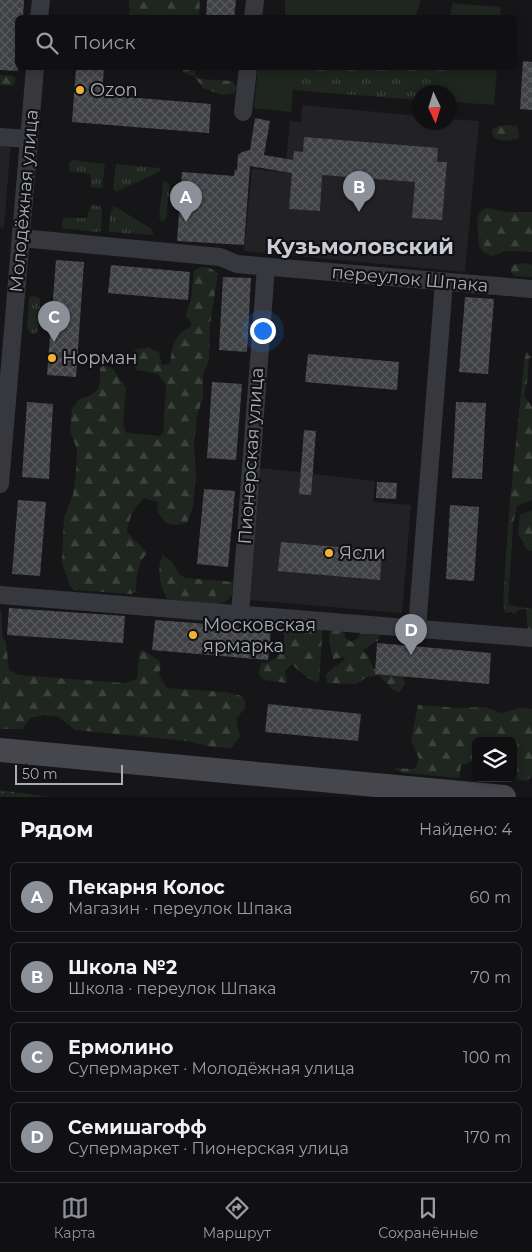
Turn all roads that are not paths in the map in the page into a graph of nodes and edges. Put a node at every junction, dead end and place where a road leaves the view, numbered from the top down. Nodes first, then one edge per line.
1 (41, 0) edge
2 (254, 0) edge
3 (40, 15) edge
4 (253, 15) edge
5 (35, 70) edge
6 (248, 70) edge
7 (243, 112) dead end
8 (0, 137) edge
9 (29, 139) junction
10 (21, 238) junction
11 (266, 267) junction
12 (444, 282) junction
13 (532, 289) edge
14 (0, 484) edge
15 (0, 595) edge
16 (240, 614) junction
17 (418, 628) junction
18 (532, 638) edge
19 (0, 750) edge
20 (504, 797) edge

1 - 3 street
2 - 4 street
5 - 9 street, Молодёжная улица
6 - 7 street
8 - 9 street
9 - 10 street, Молодёжная улица
10 - 11 street, переулок Шпака
10 - 14 street, Молодёжная улица
11 - 12 street, переулок Шпака
11 - 16 street, Пионерская улица
12 - 13 street, переулок Шпака
12 - 17 street
15 - 16 street
16 - 17 street
17 - 18 street
19 - 20 main road

